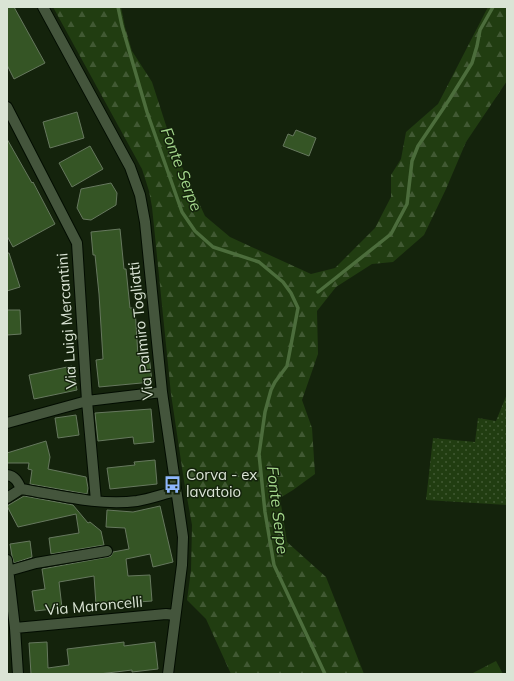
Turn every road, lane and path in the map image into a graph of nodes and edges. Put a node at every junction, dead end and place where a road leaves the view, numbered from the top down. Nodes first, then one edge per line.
1 (43, 7) edge
2 (7, 107) edge
3 (162, 392) junction
4 (87, 401) junction
5 (7, 423) edge
6 (7, 475) edge
7 (22, 489) junction
8 (176, 491) junction
9 (7, 498) edge
10 (96, 501) junction
11 (107, 551) dead end
12 (7, 560) edge
13 (8, 577) edge
14 (175, 615) junction
15 (15, 628) junction
16 (18, 674) edge
17 (168, 674) edge

1 - 3 street, Via Palmiro Togliatti
2 - 4 street, Via Luigi Mercantini
3 - 4 street
3 - 8 street, Via Palmiro Togliatti
4 - 5 street
4 - 10 street, Via Luigi Mercantini
6 - 7 street
7 - 9 street
7 - 10 street
8 - 10 street
8 - 14 street, Via Palmiro Togliatti
11 - 13 street
12 - 13 street
13 - 15 street
14 - 15 street, Via Maroncelli
14 - 17 street, Via Palmiro Togliatti
15 - 16 street

